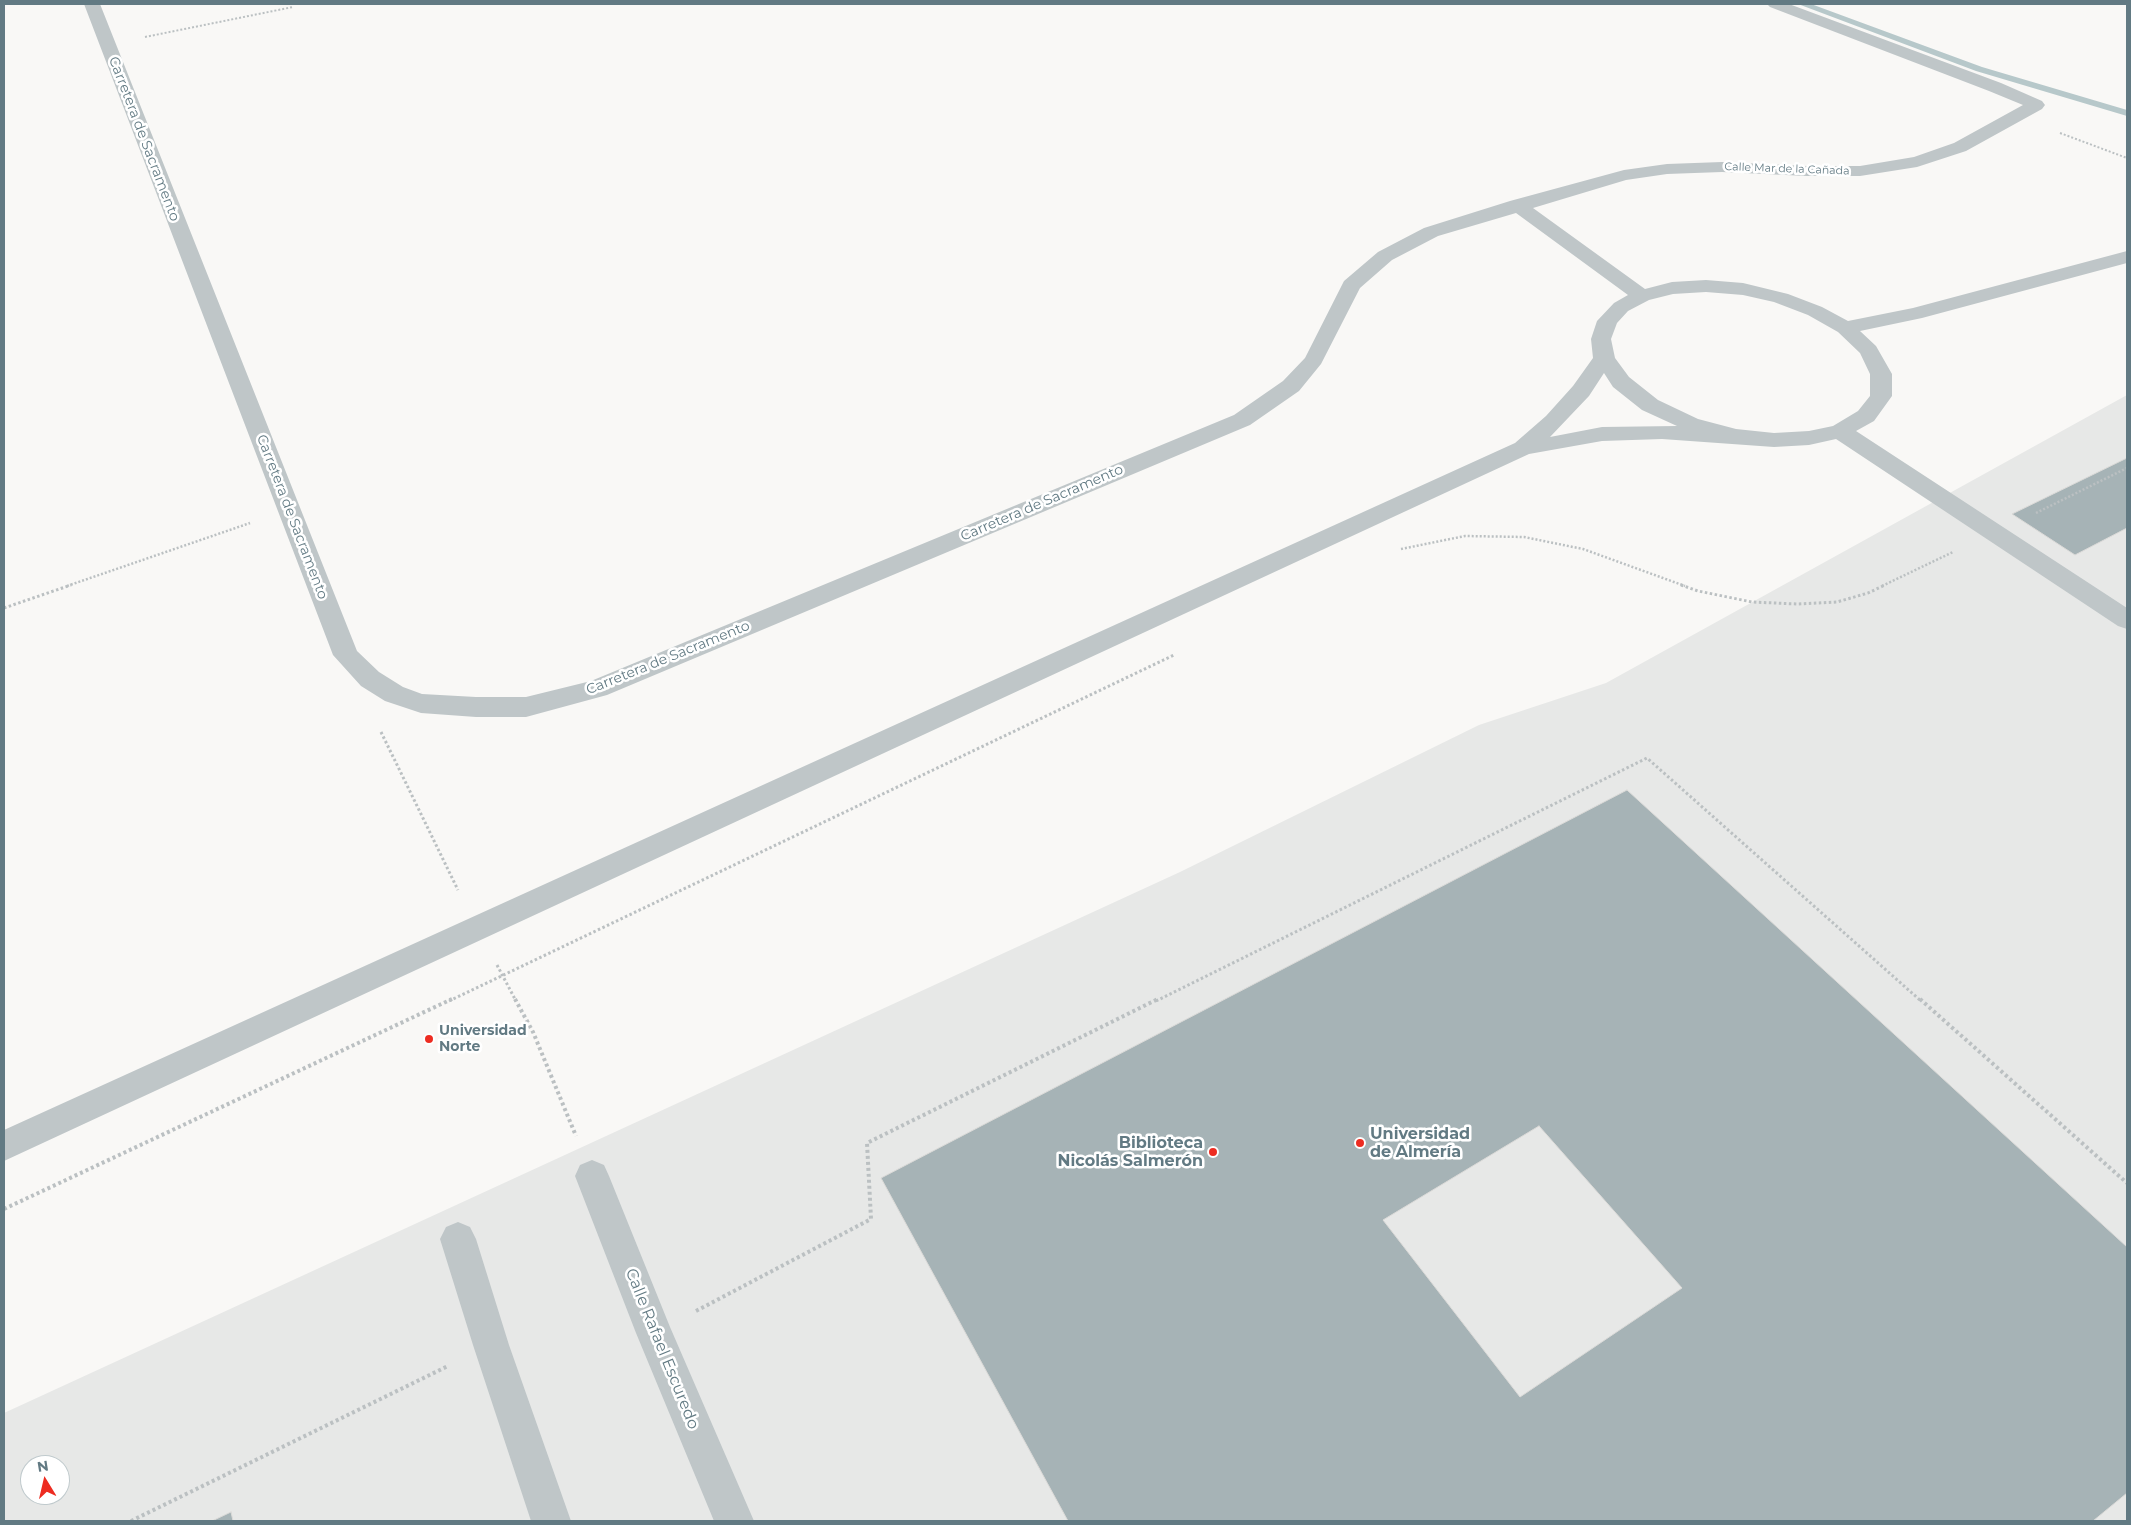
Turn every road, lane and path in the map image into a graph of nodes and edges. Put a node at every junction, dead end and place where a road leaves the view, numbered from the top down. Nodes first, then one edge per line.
1 (92, 4) edge
2 (1775, 4) edge
3 (293, 7) dead end
4 (107, 44) junction
5 (2022, 113) junction
6 (2127, 158) edge
7 (1517, 205) junction
8 (2127, 257) edge
9 (1642, 296) junction
10 (1845, 328) junction
11 (1604, 358) junction
12 (1840, 431) junction
13 (1736, 436) junction
14 (1522, 448) junction
15 (2127, 468) edge
16 (289, 510) junction
17 (1995, 533) junction
18 (1392, 551) dead end
19 (4, 608) edge
20 (2127, 620) edge
21 (1176, 654) dead end
22 (4, 1146) edge
23 (592, 1176) dead end
24 (2127, 1183) edge
25 (4, 1209) edge
26 (458, 1239) dead end
27 (654, 1333) junction
28 (491, 1344) junction
29 (131, 1521) edge
30 (551, 1521) edge
31 (734, 1521) edge

1 - 4 street, Carretera de Sacramento
2 - 5 street
3 - 4 path
4 - 16 street, Carretera de Sacramento
5 - 6 path
5 - 7 street, Calle Mar de la Cañada
7 - 9 street
7 - 16 street, Carretera de Sacramento
8 - 10 street
9 - 10 street
9 - 11 street
10 - 12 street
11 - 13 street
11 - 14 street
12 - 13 street
12 - 17 street
13 - 14 street
14 - 22 street
15 - 17 path
16 - 19 path
17 - 18 path
17 - 20 street
21 - 25 path
23 - 27 street, Calle Rafael Escuredo
24 - 27 path
26 - 28 street
27 - 31 street, Calle Rafael Escuredo
28 - 29 path
28 - 30 street

